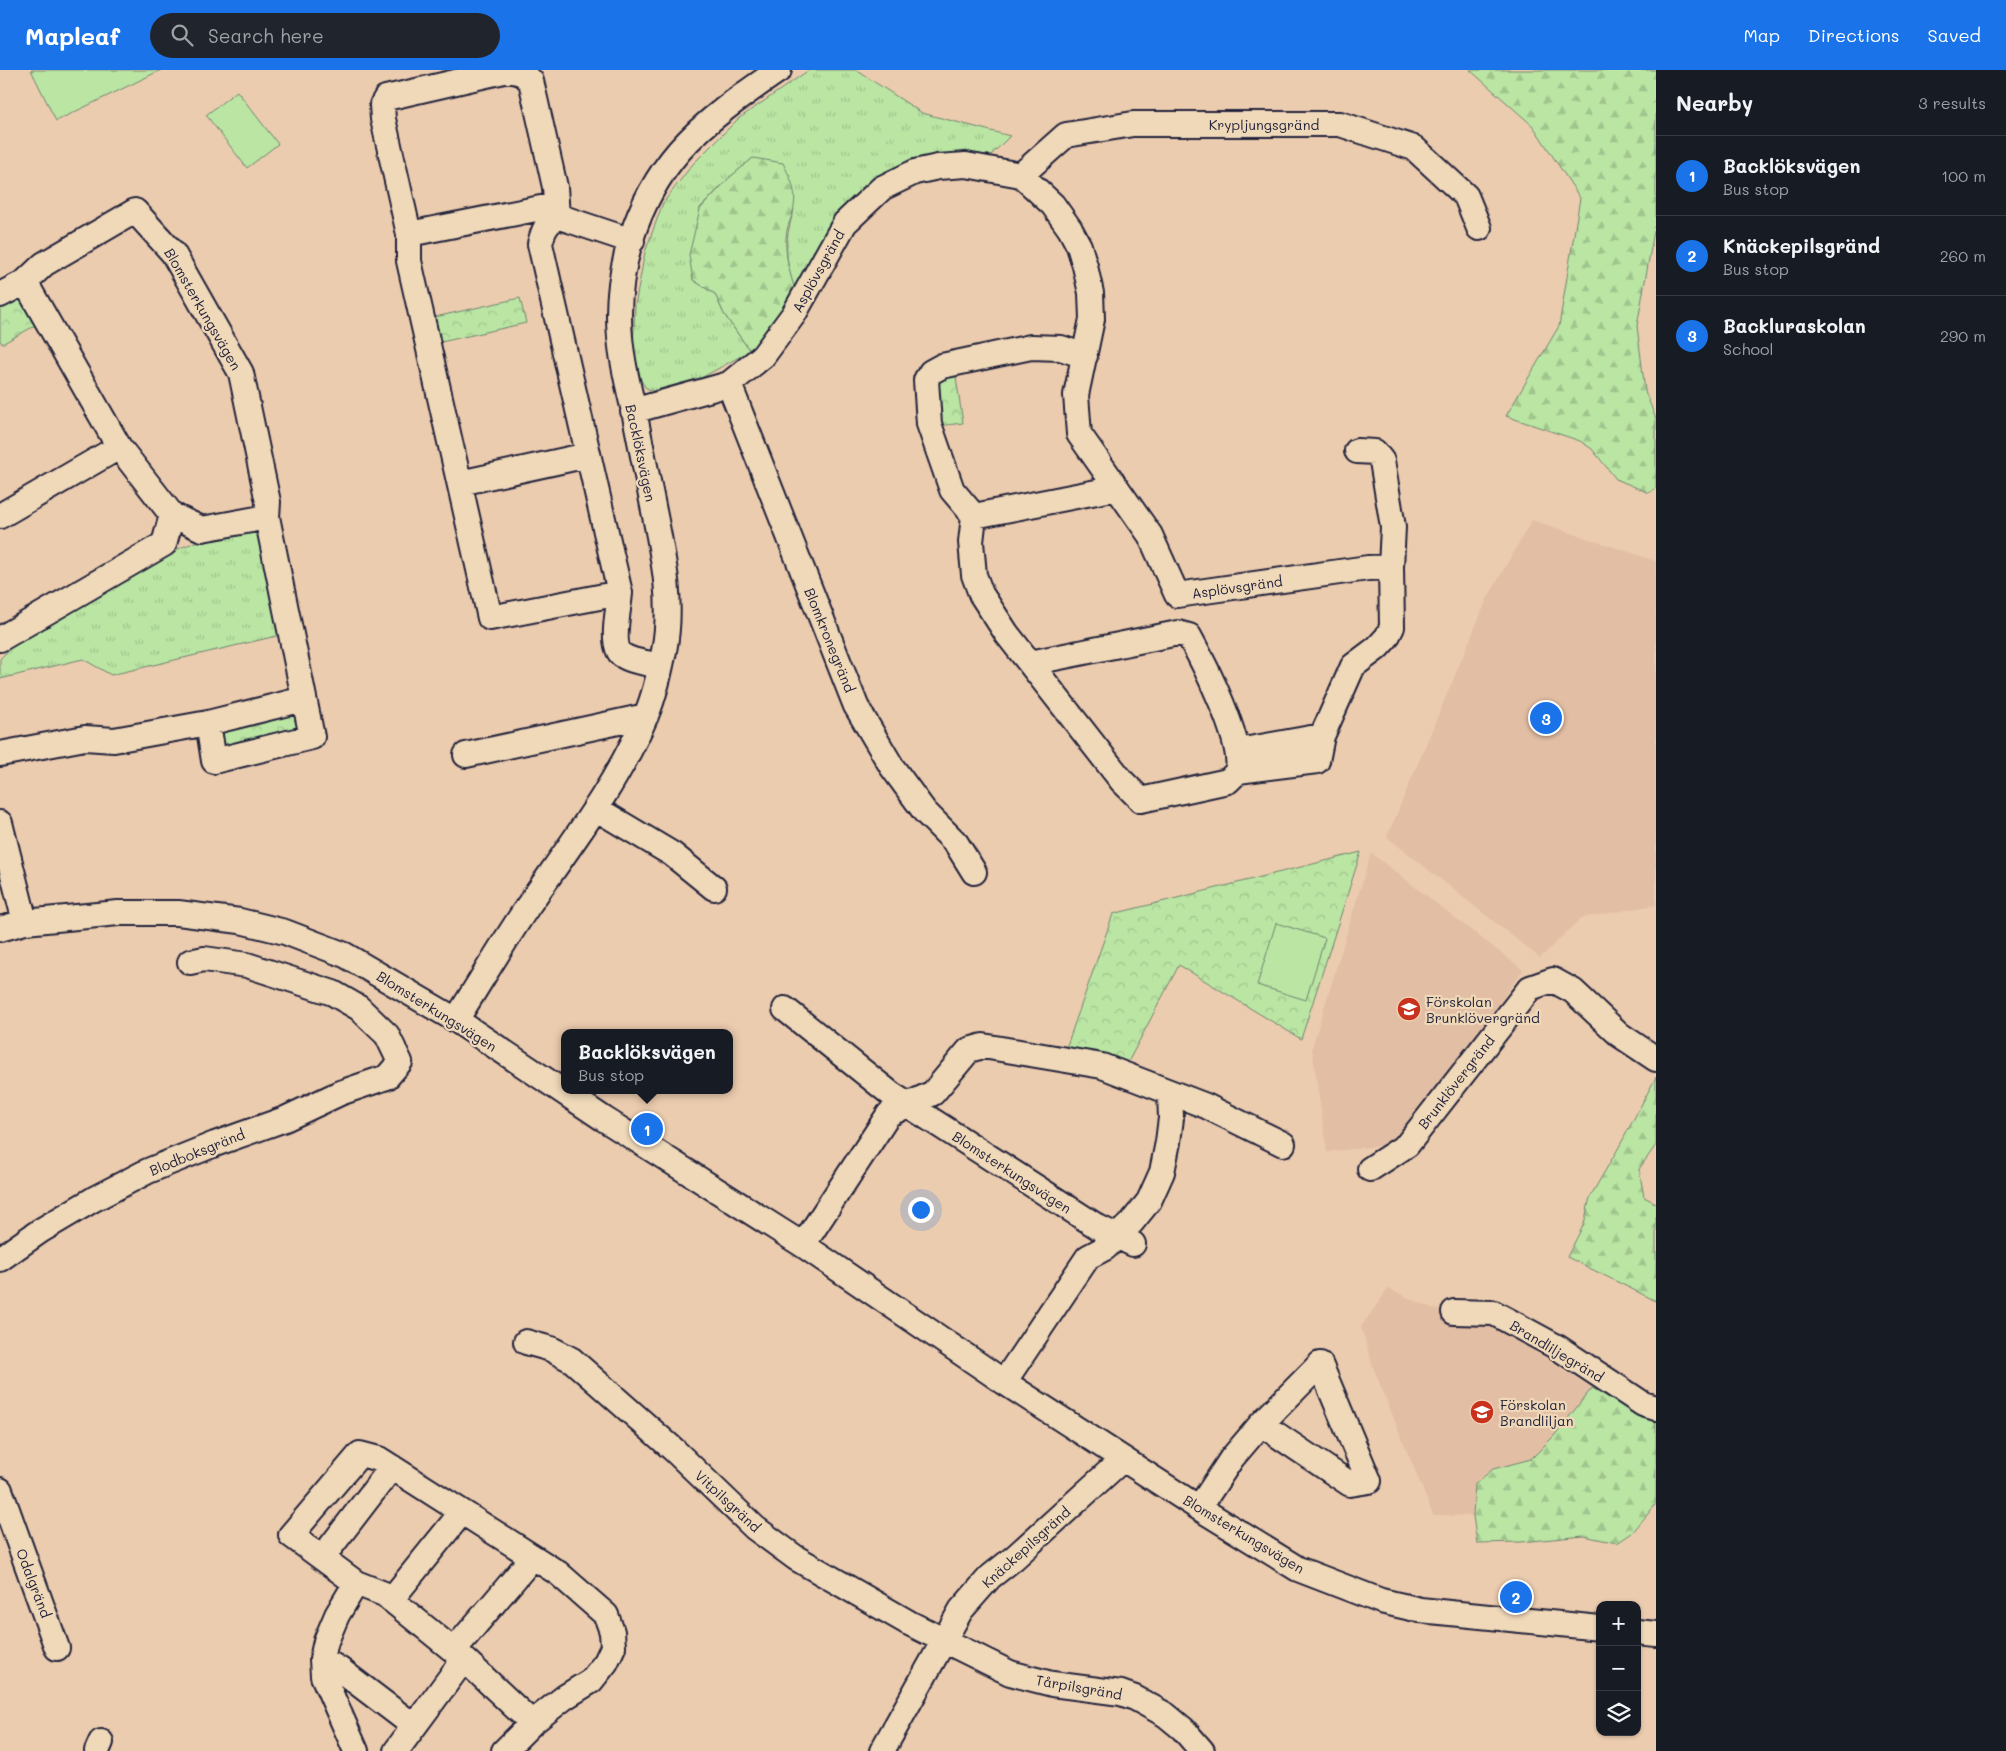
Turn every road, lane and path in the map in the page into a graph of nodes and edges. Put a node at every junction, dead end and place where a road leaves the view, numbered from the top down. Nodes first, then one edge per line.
1 (509, 70) edge
2 (779, 70) edge
3 (1021, 175) junction
4 (556, 210) junction
5 (1479, 228) dead end
6 (409, 234) junction
7 (632, 241) junction
8 (25, 282) junction
9 (0, 296) edge
10 (1085, 356) junction
11 (729, 384) junction
12 (633, 411) junction
13 (119, 447) junction
14 (1357, 451) dead end
15 (588, 455) junction
16 (460, 483) junction
17 (1117, 488) junction
18 (172, 515) junction
19 (0, 516) edge
20 (974, 516) junction
21 (267, 517) junction
22 (1391, 567) junction
23 (620, 603) junction
24 (0, 639) edge
25 (1030, 662) junction
26 (660, 666) junction
27 (304, 699) junction
28 (646, 716) junction
29 (208, 723) junction
30 (0, 754) edge
31 (466, 755) dead end
32 (1238, 761) junction
33 (595, 808) junction
34 (0, 823) edge
35 (974, 872) dead end
36 (714, 888) dead end
37 (25, 922) junction
38 (0, 929) edge
39 (190, 962) dead end
40 (785, 1008) dead end
41 (456, 1020) junction
42 (1656, 1060) edge
43 (561, 1091) edge
44 (566, 1094) edge
45 (1170, 1094) junction
46 (908, 1106) junction
47 (1283, 1144) dead end
48 (1370, 1169) dead end
49 (1118, 1243) junction
50 (803, 1245) junction
51 (0, 1259) edge
52 (1454, 1312) dead end
53 (526, 1342) dead end
54 (1004, 1382) junction
55 (1656, 1408) edge
56 (1261, 1424) junction
57 (1123, 1459) junction
58 (392, 1467) junction
59 (0, 1490) edge
60 (1199, 1508) junction
61 (462, 1512) junction
62 (533, 1557) junction
63 (322, 1558) junction
64 (356, 1583) junction
65 (392, 1600) junction
66 (1596, 1628) edge
67 (1641, 1632) edge
68 (1656, 1634) edge
69 (945, 1640) junction
70 (57, 1648) dead end
71 (459, 1654) junction
72 (322, 1659) junction
73 (532, 1723) junction
74 (414, 1726) junction
75 (356, 1751) edge
76 (396, 1751) edge
77 (504, 1751) edge
78 (882, 1751) edge
79 (1202, 1751) edge

1 - 4 street
1 - 6 street
2 - 7 street, Backlöksvägen
3 - 5 street, Krypljungsgränd
3 - 10 street, Asplövsgränd
3 - 11 street, Asplövsgränd
4 - 6 street
4 - 7 street
4 - 15 street
6 - 16 street
7 - 12 street, Backlöksvägen
8 - 9 street, Blomsterkungsvägen
8 - 13 street
8 - 21 street, Blomsterkungsvägen
10 - 17 street, Asplövsgränd
10 - 20 street
11 - 12 street, Asplövsgränd
11 - 35 street, Blomkronegränd
12 - 26 street, Backlöksvägen
13 - 18 street
13 - 19 street
14 - 22 street
15 - 16 street
15 - 23 street
16 - 23 street
17 - 20 street
17 - 22 street, Asplövsgränd
18 - 21 street
18 - 24 street
20 - 25 street
21 - 27 street, Blomsterkungsvägen
22 - 32 street
23 - 26 street
25 - 32 street
25 - 32 street
26 - 28 street, Backlöksvägen
27 - 29 street
27 - 29 street, Blomsterkungsvägen
28 - 31 street
28 - 33 street, Backlöksvägen
29 - 30 street
33 - 36 street
33 - 41 street, Backlöksvägen
34 - 37 street
37 - 38 street, Blomsterkungsvägen
37 - 41 street, Blomsterkungsvägen
39 - 51 street, Blodboksgränd
40 - 46 street, Blomsterkungsvägen
41 - 43 street, Blomsterkungsvägen
42 - 48 street, Brunklövergränd
44 - 50 street, Blomsterkungsvägen
45 - 46 street
45 - 47 street
45 - 49 street
46 - 49 street, Blomsterkungsvägen
46 - 50 street
49 - 54 street
50 - 54 street, Blomsterkungsvägen
52 - 55 street, Brandliljegränd
53 - 69 street, Vitpilsgränd
54 - 57 street, Blomsterkungsvägen
56 - 56 street
56 - 60 street
57 - 60 street, Blomsterkungsvägen
57 - 69 street, Knäckepilsgränd
58 - 61 street
58 - 63 street
58 - 63 street
59 - 70 street, Odalgränd
60 - 66 street, Blomsterkungsvägen
61 - 62 street
61 - 65 street
62 - 71 street
62 - 73 street
63 - 64 street
64 - 65 street
64 - 72 street
65 - 71 street
67 - 68 street
69 - 78 street, Knäckepilsgränd
69 - 79 street, Tårpilsgränd
71 - 73 street
71 - 74 street
72 - 74 street
72 - 75 street
73 - 77 street
74 - 76 street

